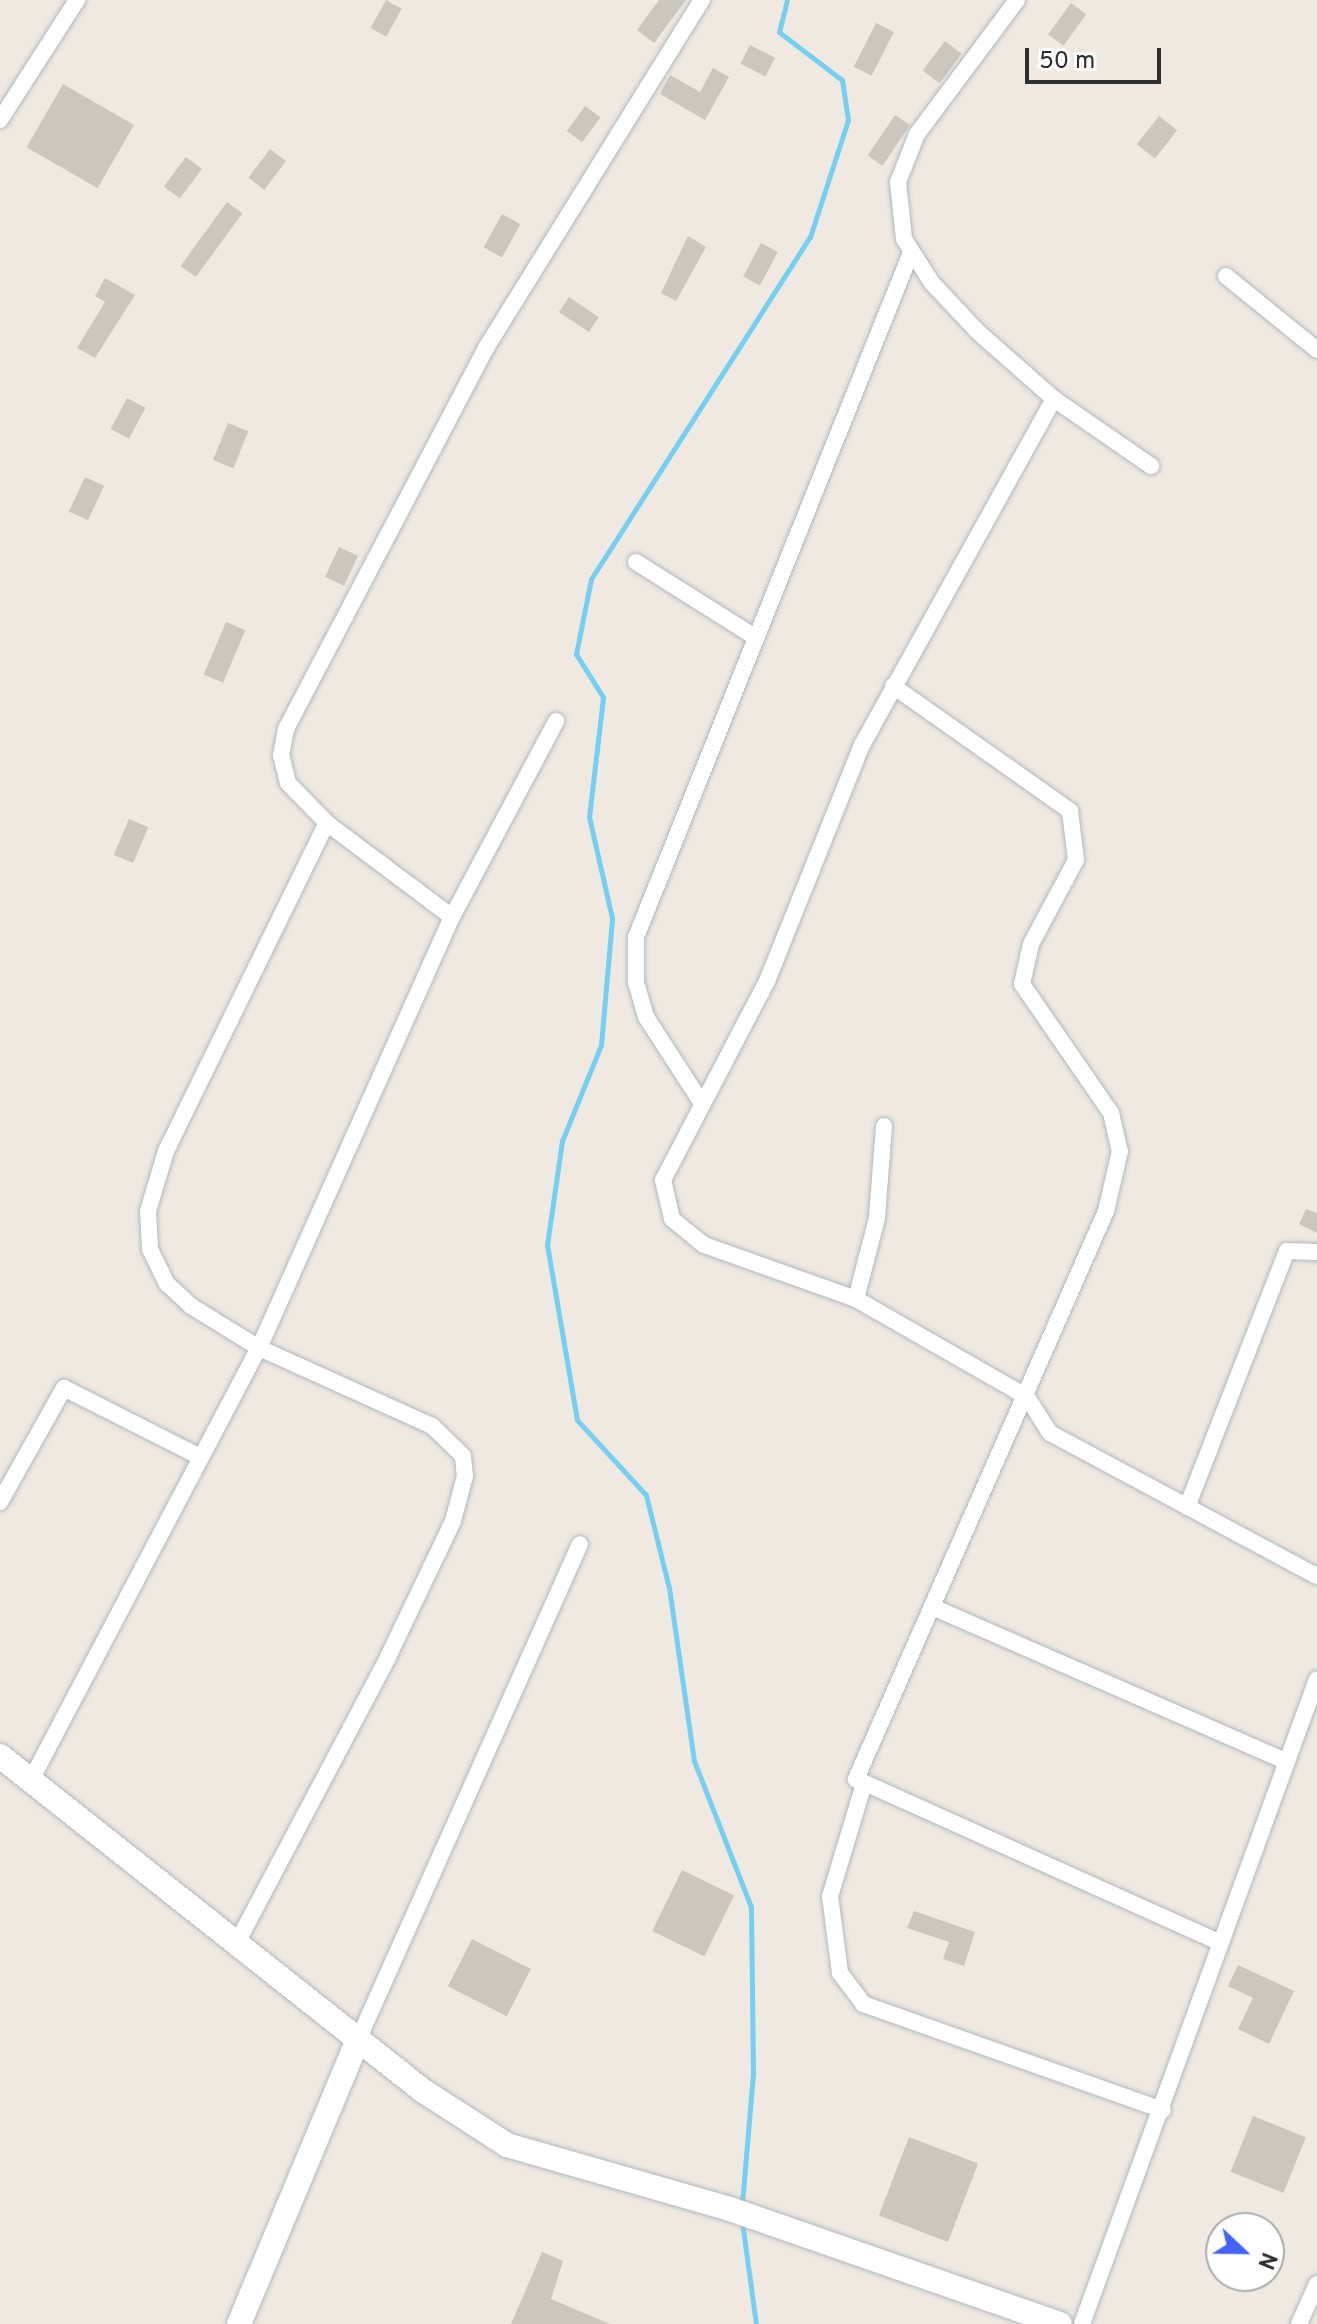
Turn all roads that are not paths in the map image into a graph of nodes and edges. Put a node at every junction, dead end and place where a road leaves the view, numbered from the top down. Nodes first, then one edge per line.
1 (77, 0) edge
2 (702, 0) edge
3 (1017, 0) edge
4 (0, 120) edge
5 (910, 255) junction
6 (1226, 276) dead end
7 (1317, 350) edge
8 (1054, 399) junction
9 (1151, 466) dead end
10 (636, 562) dead end
11 (755, 637) junction
12 (893, 686) junction
13 (556, 721) dead end
14 (327, 823) junction
15 (452, 917) junction
16 (701, 1102) junction
17 (884, 1126) dead end
18 (1317, 1252) edge
19 (856, 1299) junction
20 (259, 1348) junction
21 (1027, 1397) junction
22 (200, 1457) junction
23 (0, 1502) edge
24 (1187, 1507) junction
25 (580, 1544) dead end
26 (1317, 1576) edge
27 (935, 1608) junction
28 (1317, 1679) edge
29 (0, 1756) edge
30 (1287, 1762) junction
31 (31, 1780) junction
32 (863, 1787) junction
33 (239, 1939) junction
34 (1218, 1942) junction
35 (358, 2040) junction
36 (1163, 2110) junction
37 (1317, 2284) edge
38 (239, 2324) edge
39 (1060, 2324) edge
40 (1082, 2324) edge
41 (1299, 2324) edge

1 - 4 street
2 - 14 street
3 - 5 street
5 - 8 street
5 - 11 street
6 - 7 street
8 - 9 street
8 - 12 street
10 - 11 street
11 - 16 street
12 - 16 street
12 - 21 street
13 - 15 street
14 - 15 street
14 - 20 street
15 - 20 street
16 - 19 street
17 - 19 street
18 - 24 street
19 - 21 street
20 - 22 street
20 - 33 street
21 - 24 street
21 - 27 street
22 - 23 street
22 - 31 street
24 - 26 street
25 - 35 street
27 - 30 street
27 - 32 street
28 - 30 street
29 - 31 street
30 - 34 street
31 - 33 street
32 - 34 street
32 - 36 street
33 - 35 street
34 - 36 street
35 - 38 street
35 - 39 street
36 - 40 street
37 - 41 street

